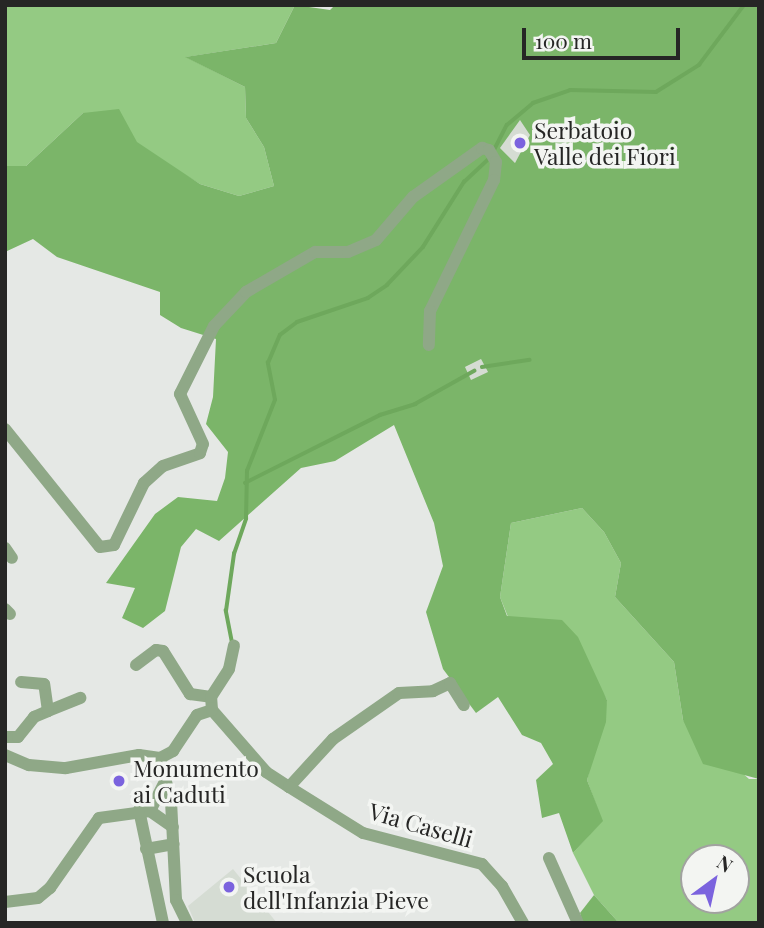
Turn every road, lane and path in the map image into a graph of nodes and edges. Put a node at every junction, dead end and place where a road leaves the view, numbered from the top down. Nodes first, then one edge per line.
1 (429, 345) dead end
2 (5, 429) edge
3 (234, 646) dead end
4 (136, 665) dead end
5 (21, 682) dead end
6 (80, 698) dead end
7 (212, 704) junction
8 (464, 705) dead end
9 (48, 711) junction
10 (5, 737) edge
11 (5, 755) edge
12 (160, 758) junction
13 (166, 780) junction
14 (289, 787) junction
15 (144, 811) junction
16 (173, 827) junction
17 (174, 844) junction
18 (146, 849) junction
19 (549, 858) dead end
20 (5, 902) edge
21 (163, 923) edge
22 (187, 923) edge
23 (523, 923) edge
24 (578, 923) edge

1 - 2 street
3 - 7 street
4 - 7 street, Via Caselli
5 - 9 street
6 - 9 street
7 - 12 street
7 - 14 street, Via Caselli
8 - 14 street
9 - 10 street
11 - 12 street
12 - 13 street
13 - 15 street
13 - 16 street
14 - 23 street, Via Caselli
15 - 16 street
15 - 18 street
15 - 20 street
16 - 17 street
17 - 18 street
17 - 22 street
18 - 21 street
19 - 24 street

